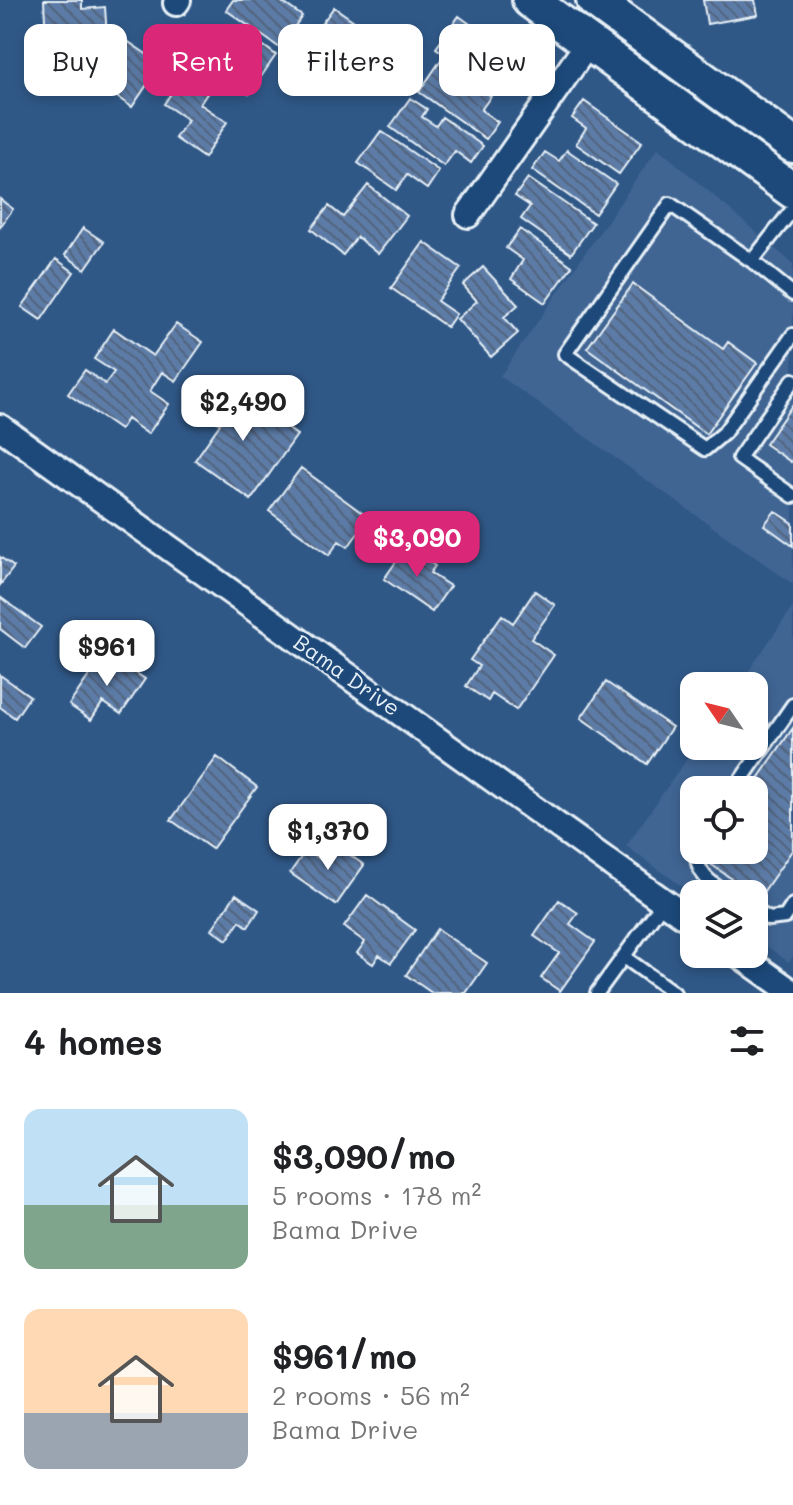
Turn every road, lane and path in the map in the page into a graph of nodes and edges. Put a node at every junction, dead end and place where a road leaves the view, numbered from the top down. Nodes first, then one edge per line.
1 (530, 0) edge
2 (594, 0) edge
3 (589, 42) junction
4 (793, 145) edge
5 (793, 191) edge
6 (793, 209) edge
7 (468, 215) dead end
8 (752, 261) junction
9 (793, 294) edge
10 (793, 335) edge
11 (793, 380) edge
12 (0, 427) edge
13 (793, 496) edge
14 (793, 705) edge
15 (744, 776) edge
16 (664, 901) junction
17 (793, 905) edge
18 (680, 913) edge
19 (768, 918) edge
20 (624, 957) junction
21 (758, 968) edge
22 (597, 993) edge
23 (674, 993) edge
24 (793, 993) edge

1 - 3 main road
2 - 4 main road
3 - 5 main road
3 - 7 street
6 - 8 lane
8 - 9 lane
8 - 10 lane
11 - 13 lane
12 - 16 street, Bama Drive
14 - 15 lane
16 - 18 street, Bama Drive
16 - 20 lane
17 - 19 lane
20 - 22 lane
20 - 23 lane
21 - 24 street

